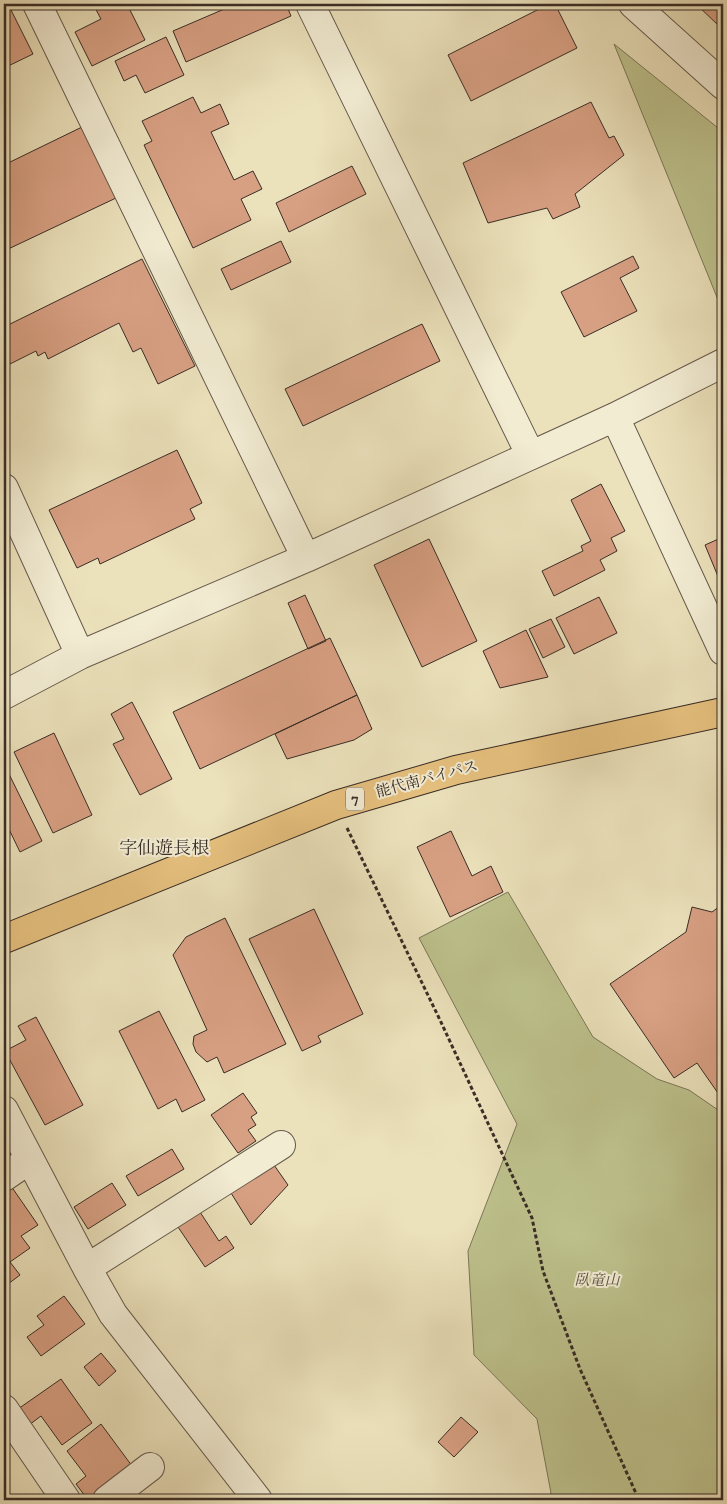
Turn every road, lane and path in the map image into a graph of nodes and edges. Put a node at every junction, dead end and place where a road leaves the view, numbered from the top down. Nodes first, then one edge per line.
1 (38, 4) edge
2 (310, 4) edge
3 (633, 4) edge
4 (723, 85) edge
5 (723, 363) edge
6 (615, 417) junction
7 (530, 454) junction
8 (4, 488) edge
9 (306, 558) junction
10 (723, 651) edge
11 (80, 655) junction
12 (4, 695) edge
13 (723, 712) edge
14 (336, 804) junction
15 (4, 939) edge
16 (4, 1110) edge
17 (281, 1144) dead end
18 (29, 1160) junction
19 (4, 1176) edge
20 (87, 1268) junction
21 (4, 1409) edge
22 (150, 1467) dead end
23 (66, 1500) edge
24 (107, 1500) edge
25 (258, 1500) edge
26 (639, 1500) edge

1 - 9 street
2 - 7 street
3 - 4 street
5 - 6 street
6 - 7 street
6 - 10 street
7 - 9 street
8 - 11 street
9 - 11 street
11 - 12 street
13 - 14 highway, 能代南バイパス / 7
14 - 15 highway, 能代南バイパス / 7
14 - 26 path
16 - 18 street
17 - 20 street
18 - 19 street
18 - 20 street
20 - 25 street
21 - 23 street
22 - 24 street

